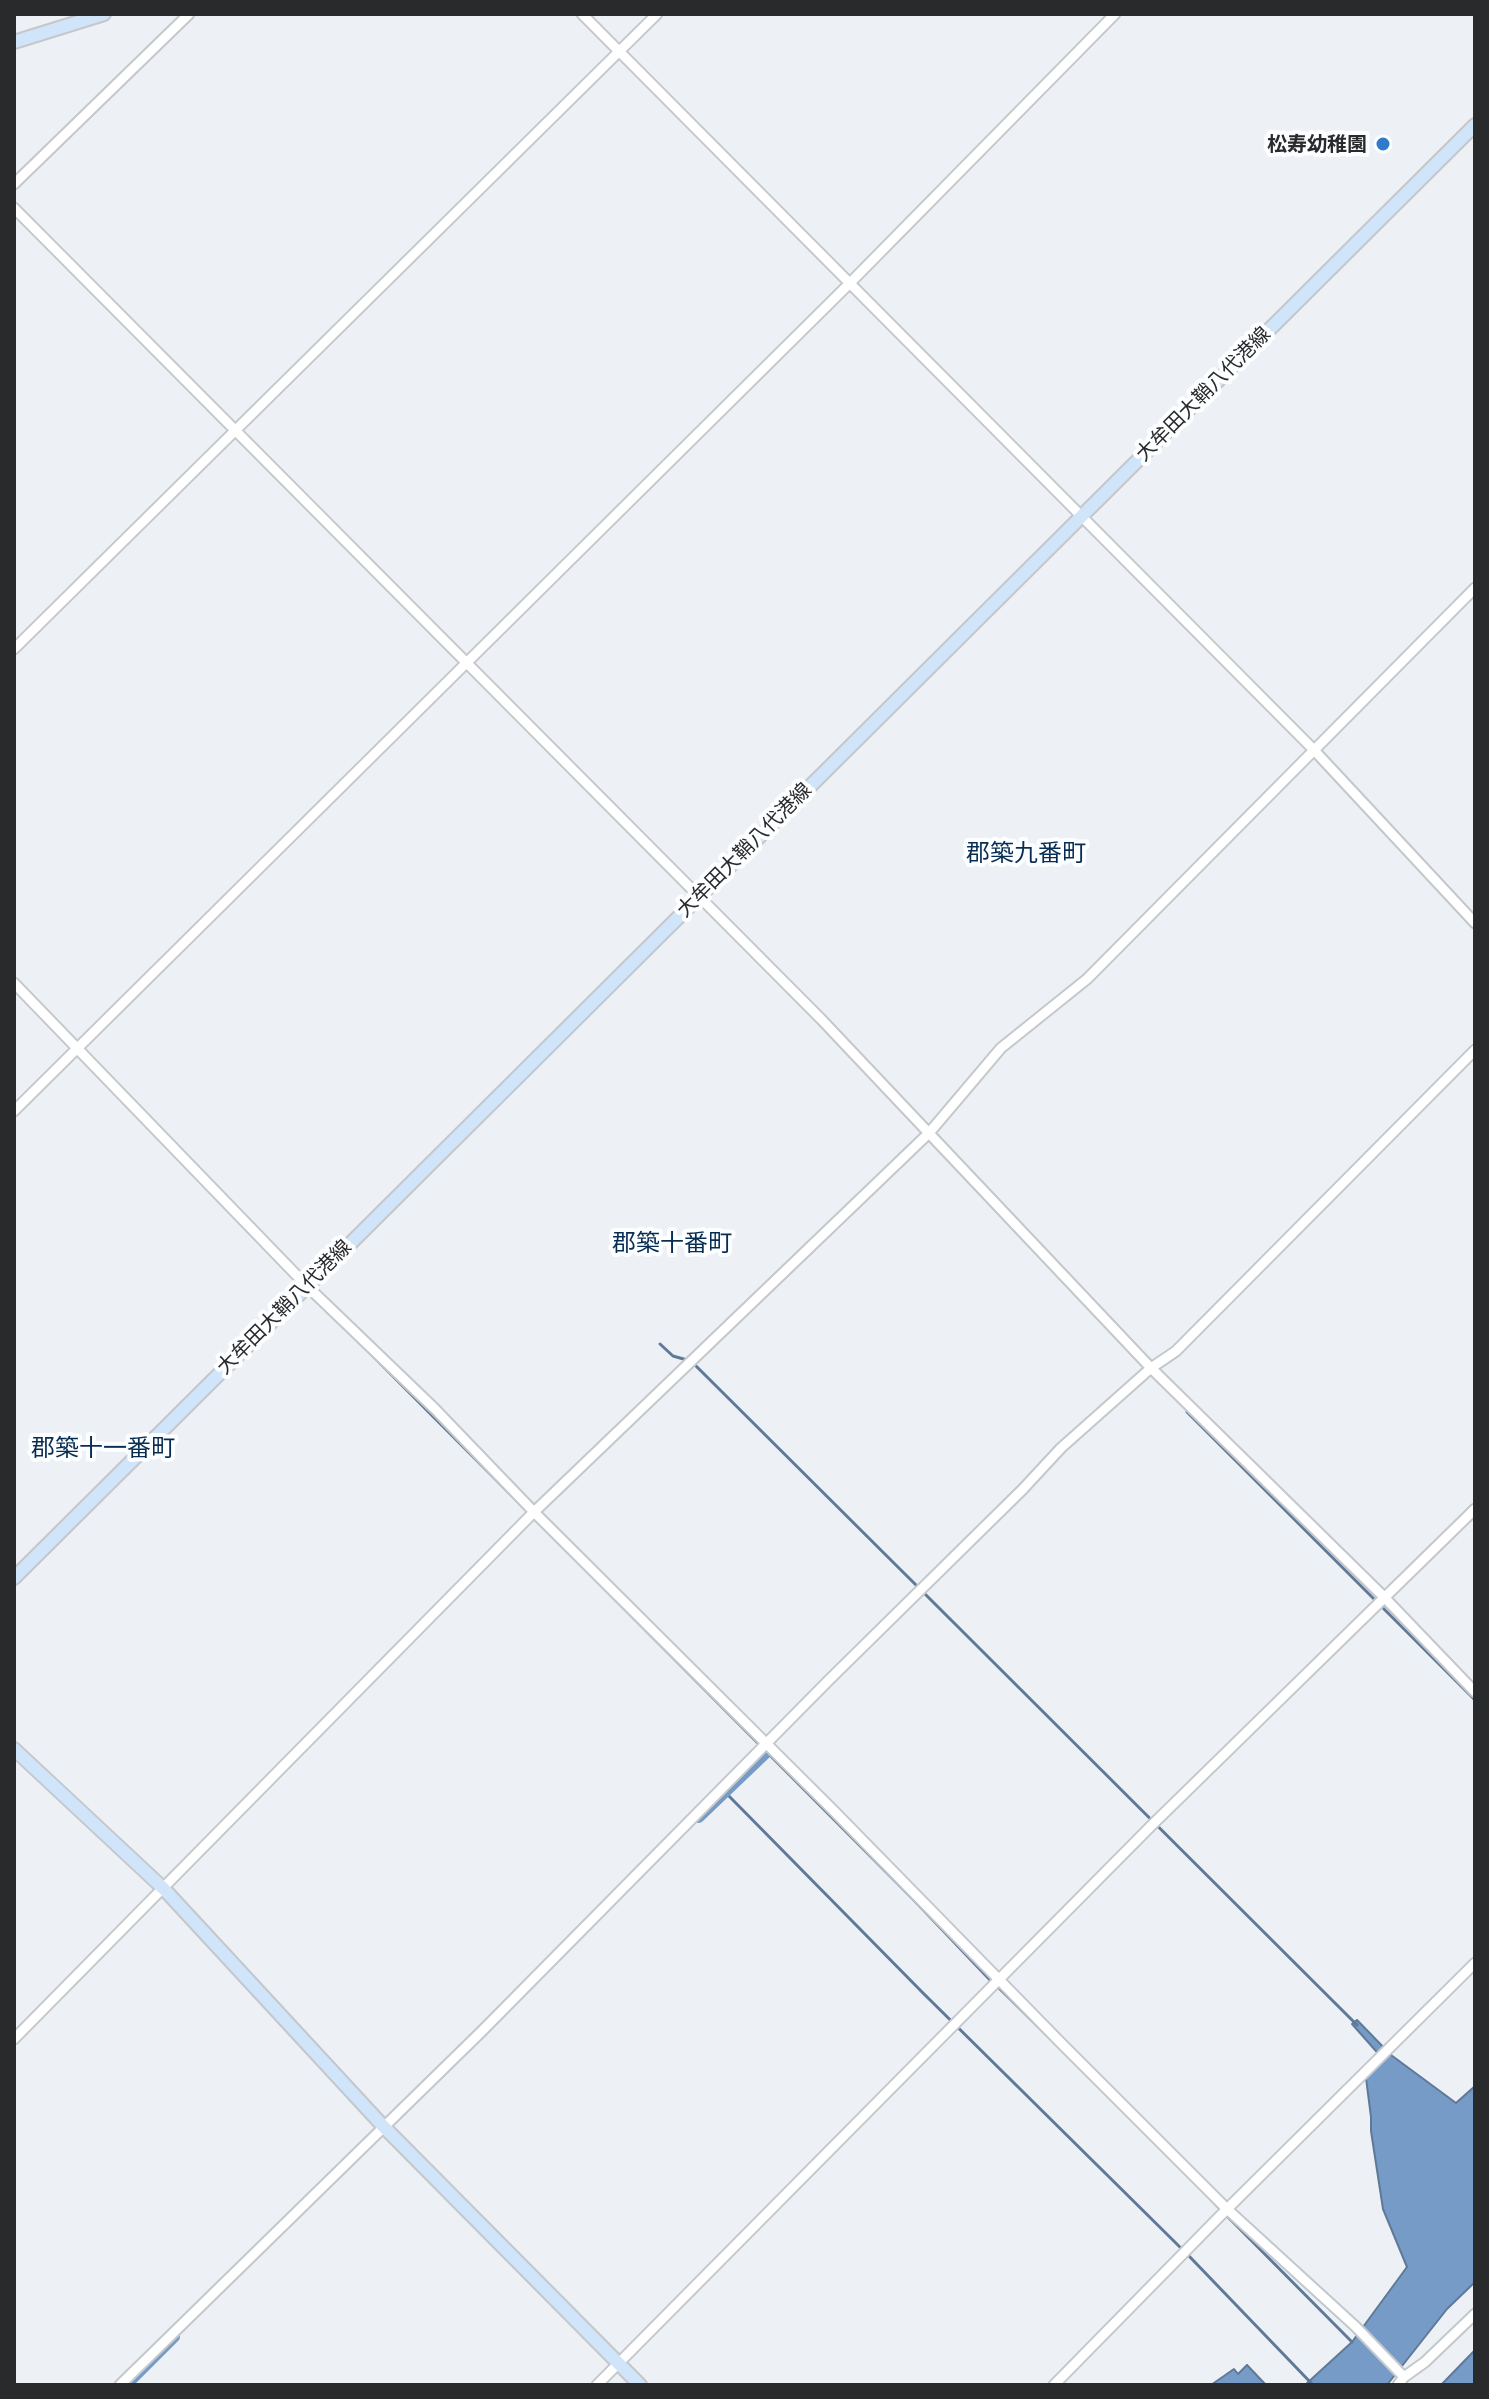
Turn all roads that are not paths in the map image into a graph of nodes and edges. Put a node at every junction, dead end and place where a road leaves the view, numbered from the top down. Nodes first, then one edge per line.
1 (104, 14) edge
2 (189, 14) edge
3 (582, 14) edge
4 (657, 14) edge
5 (1115, 14) edge
6 (14, 42) edge
7 (620, 52) junction
8 (1475, 125) edge
9 (14, 184) edge
10 (14, 208) edge
11 (849, 284) junction
12 (235, 430) junction
13 (1079, 516) junction
14 (1475, 588) edge
15 (14, 649) edge
16 (467, 663) junction
17 (1313, 749) junction
18 (697, 897) junction
19 (1475, 923) edge
20 (14, 983) edge
21 (75, 1049) junction
22 (1475, 1050) edge
23 (14, 1111) edge
24 (929, 1133) junction
25 (306, 1285) junction
26 (1151, 1368) junction
27 (1475, 1509) edge
28 (534, 1512) junction
29 (14, 1578) edge
30 (1381, 1601) junction
31 (1475, 1692) edge
32 (763, 1747) junction
33 (14, 1749) edge
34 (164, 1889) junction
35 (1475, 1963) edge
36 (996, 1982) junction
37 (14, 2039) edge
38 (383, 2126) junction
39 (1224, 2212) junction
40 (1475, 2314) edge
41 (618, 2365) junction
42 (1401, 2381) edge
43 (120, 2385) edge
44 (597, 2385) edge
45 (640, 2385) edge
46 (1054, 2385) edge

1 - 6 main road
2 - 9 street
3 - 7 street
4 - 7 street
5 - 11 street
7 - 11 street
7 - 12 street
8 - 13 main road, 大牟田大鞘八代港線
10 - 12 street
11 - 13 street
11 - 16 street
12 - 15 street
12 - 16 street
13 - 17 street
13 - 18 main road, 大牟田大鞘八代港線
14 - 17 street
16 - 18 street
16 - 21 street
17 - 19 street
17 - 24 street
18 - 24 street
18 - 25 main road, 大牟田大鞘八代港線
20 - 21 street
21 - 23 street
21 - 25 street
22 - 26 street
24 - 26 street
24 - 28 street
25 - 28 street
25 - 29 main road, 大牟田大鞘八代港線
26 - 30 street
26 - 32 street
27 - 30 street
28 - 32 street
28 - 34 street
30 - 31 street
30 - 36 street
32 - 36 street
32 - 38 street
33 - 34 main road
34 - 37 street
34 - 38 main road
35 - 39 street
36 - 39 street
36 - 41 street
38 - 41 main road
38 - 43 street
39 - 42 street
39 - 46 street
40 - 42 street
41 - 44 street
41 - 45 main road

